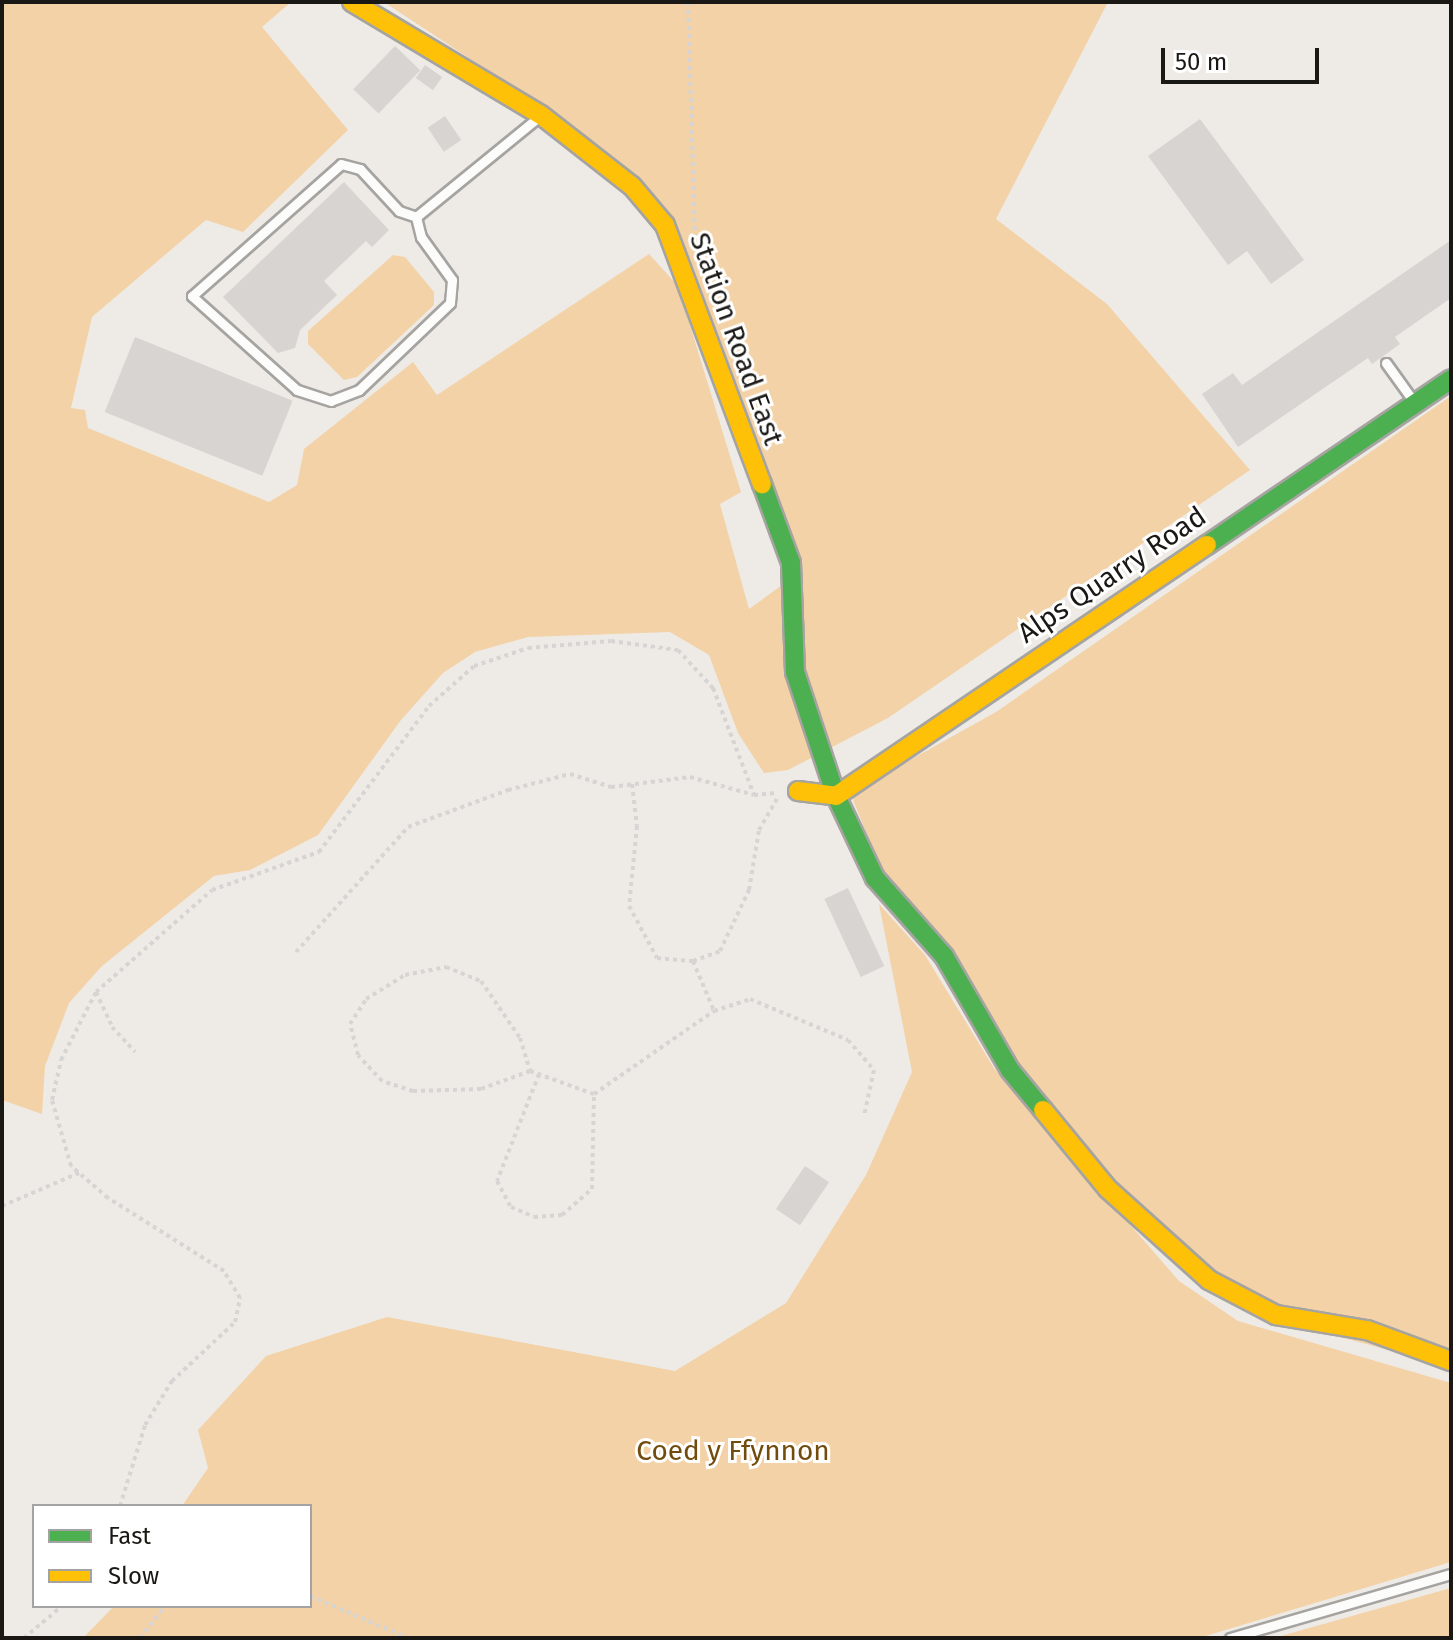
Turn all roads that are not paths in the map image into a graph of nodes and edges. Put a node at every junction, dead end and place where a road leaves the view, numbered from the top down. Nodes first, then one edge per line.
1 (352, 2) edge
2 (541, 115) junction
3 (416, 217) junction
4 (1386, 363) dead end
5 (1451, 379) edge
6 (1416, 404) junction
7 (789, 792) road end
8 (836, 796) junction
9 (1451, 1361) edge
10 (1451, 1574) edge
11 (1230, 1638) edge

1 - 2 street, Station Road East
2 - 3 lane
2 - 8 street, Station Road East
3 - 3 lane
4 - 6 lane
5 - 6 street, Alps Quarry Road
6 - 8 street, Alps Quarry Road
7 - 8 street
8 - 9 street, Station Road East
10 - 11 lane

